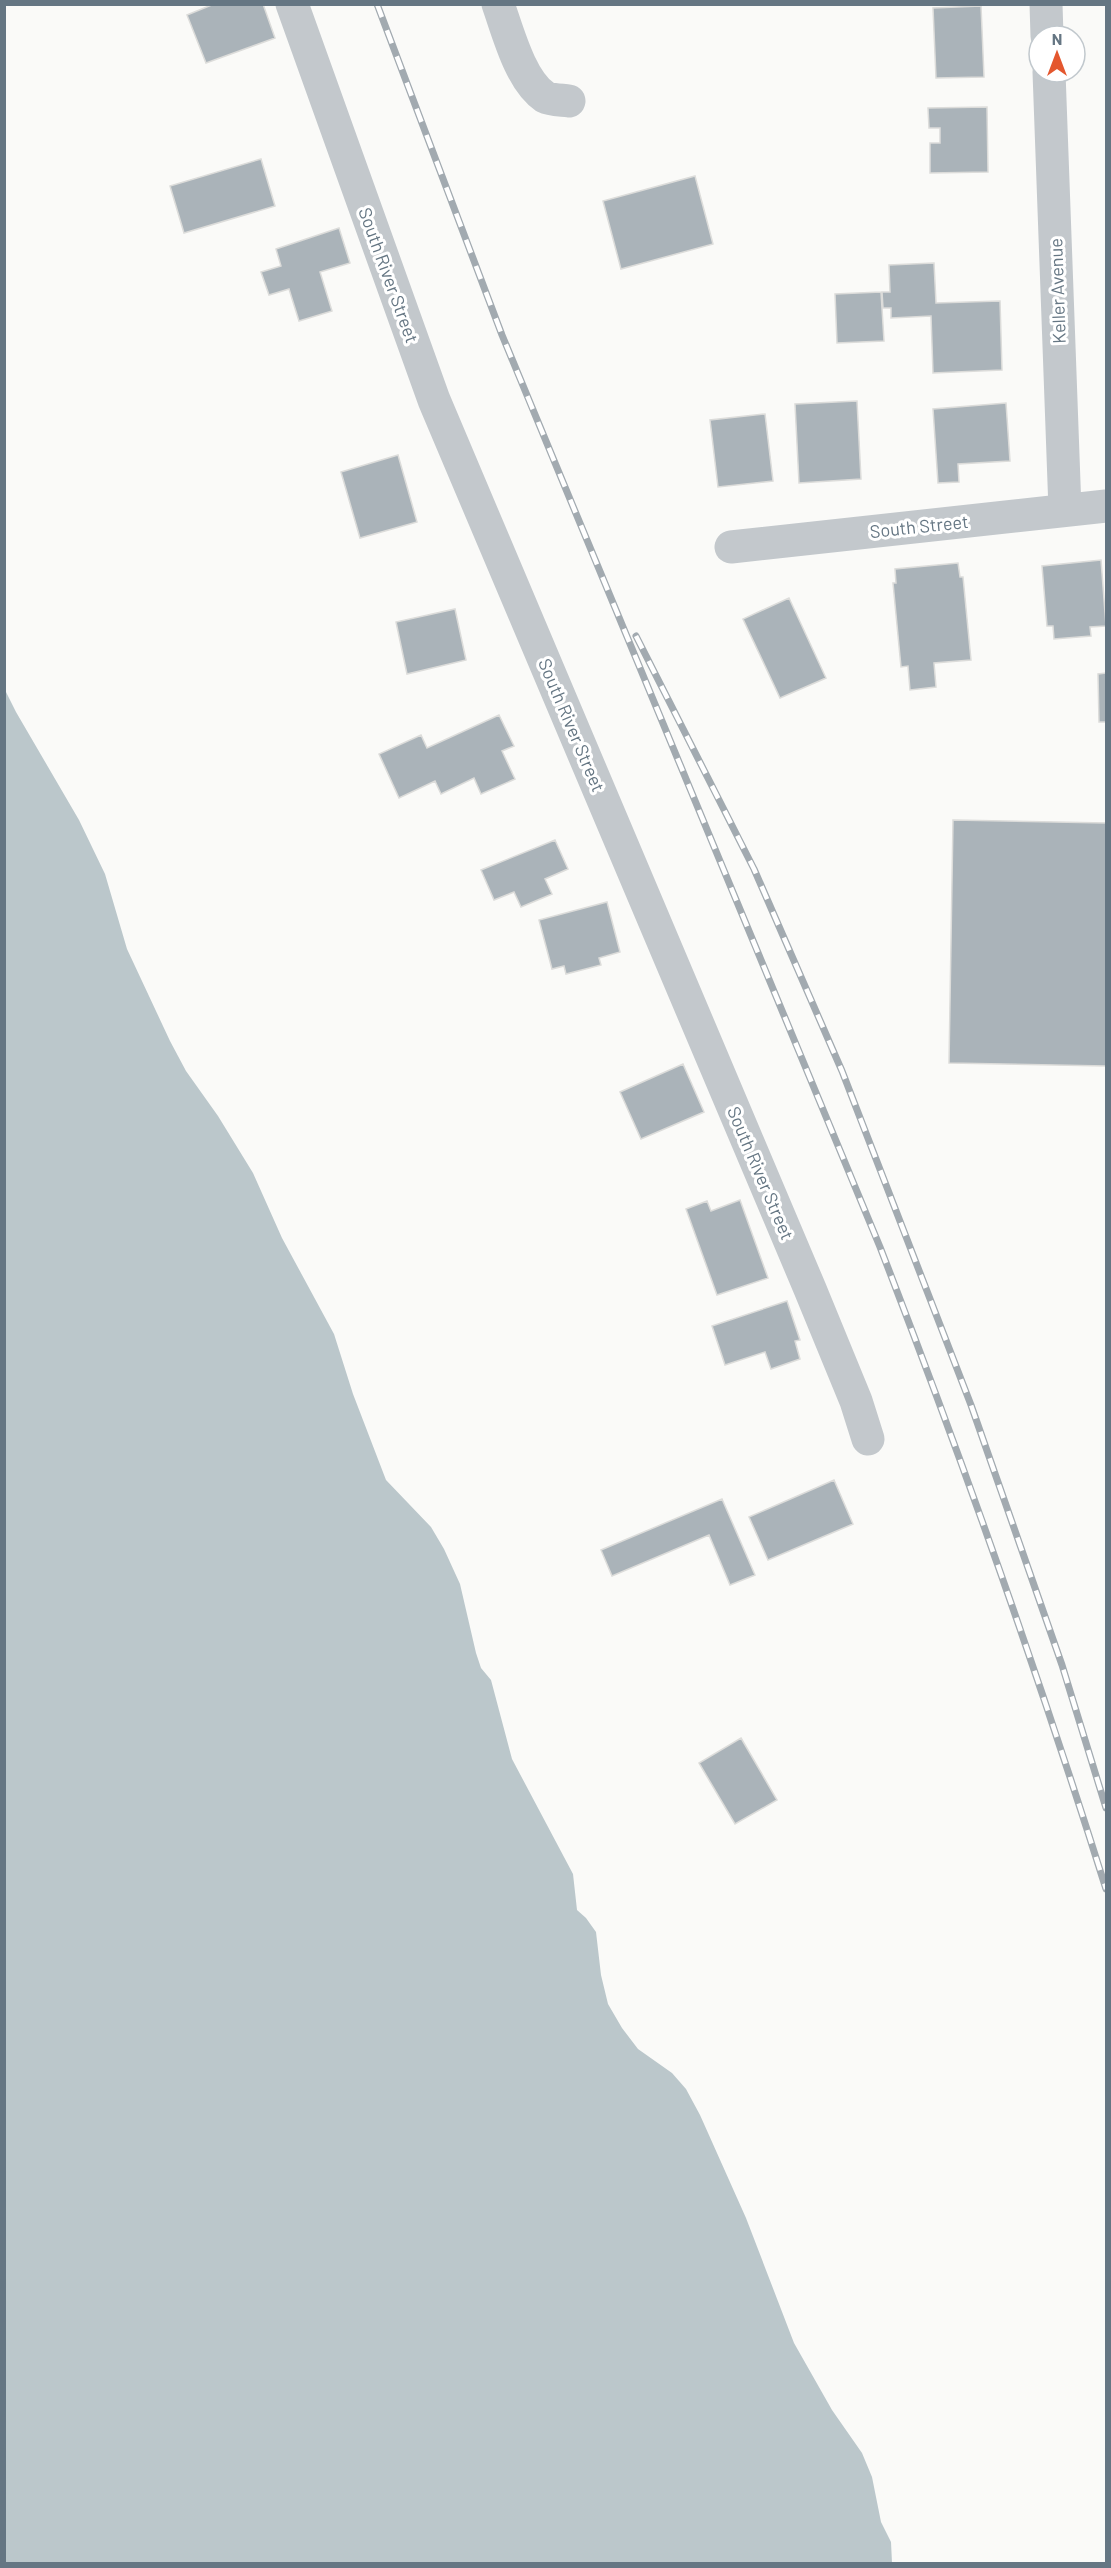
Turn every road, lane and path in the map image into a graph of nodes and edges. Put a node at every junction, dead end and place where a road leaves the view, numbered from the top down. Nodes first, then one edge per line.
1 (292, 4) edge
2 (498, 4) edge
3 (1046, 4) edge
4 (1047, 24) edge
5 (1049, 84) edge
6 (569, 101) dead end
7 (1107, 506) edge
8 (1065, 510) junction
9 (731, 547) dead end
10 (868, 1439) dead end

1 - 10 street, South River Street
2 - 6 street
3 - 4 street
5 - 8 street, Keller Avenue
7 - 8 street, South Street
8 - 9 street, South Street

